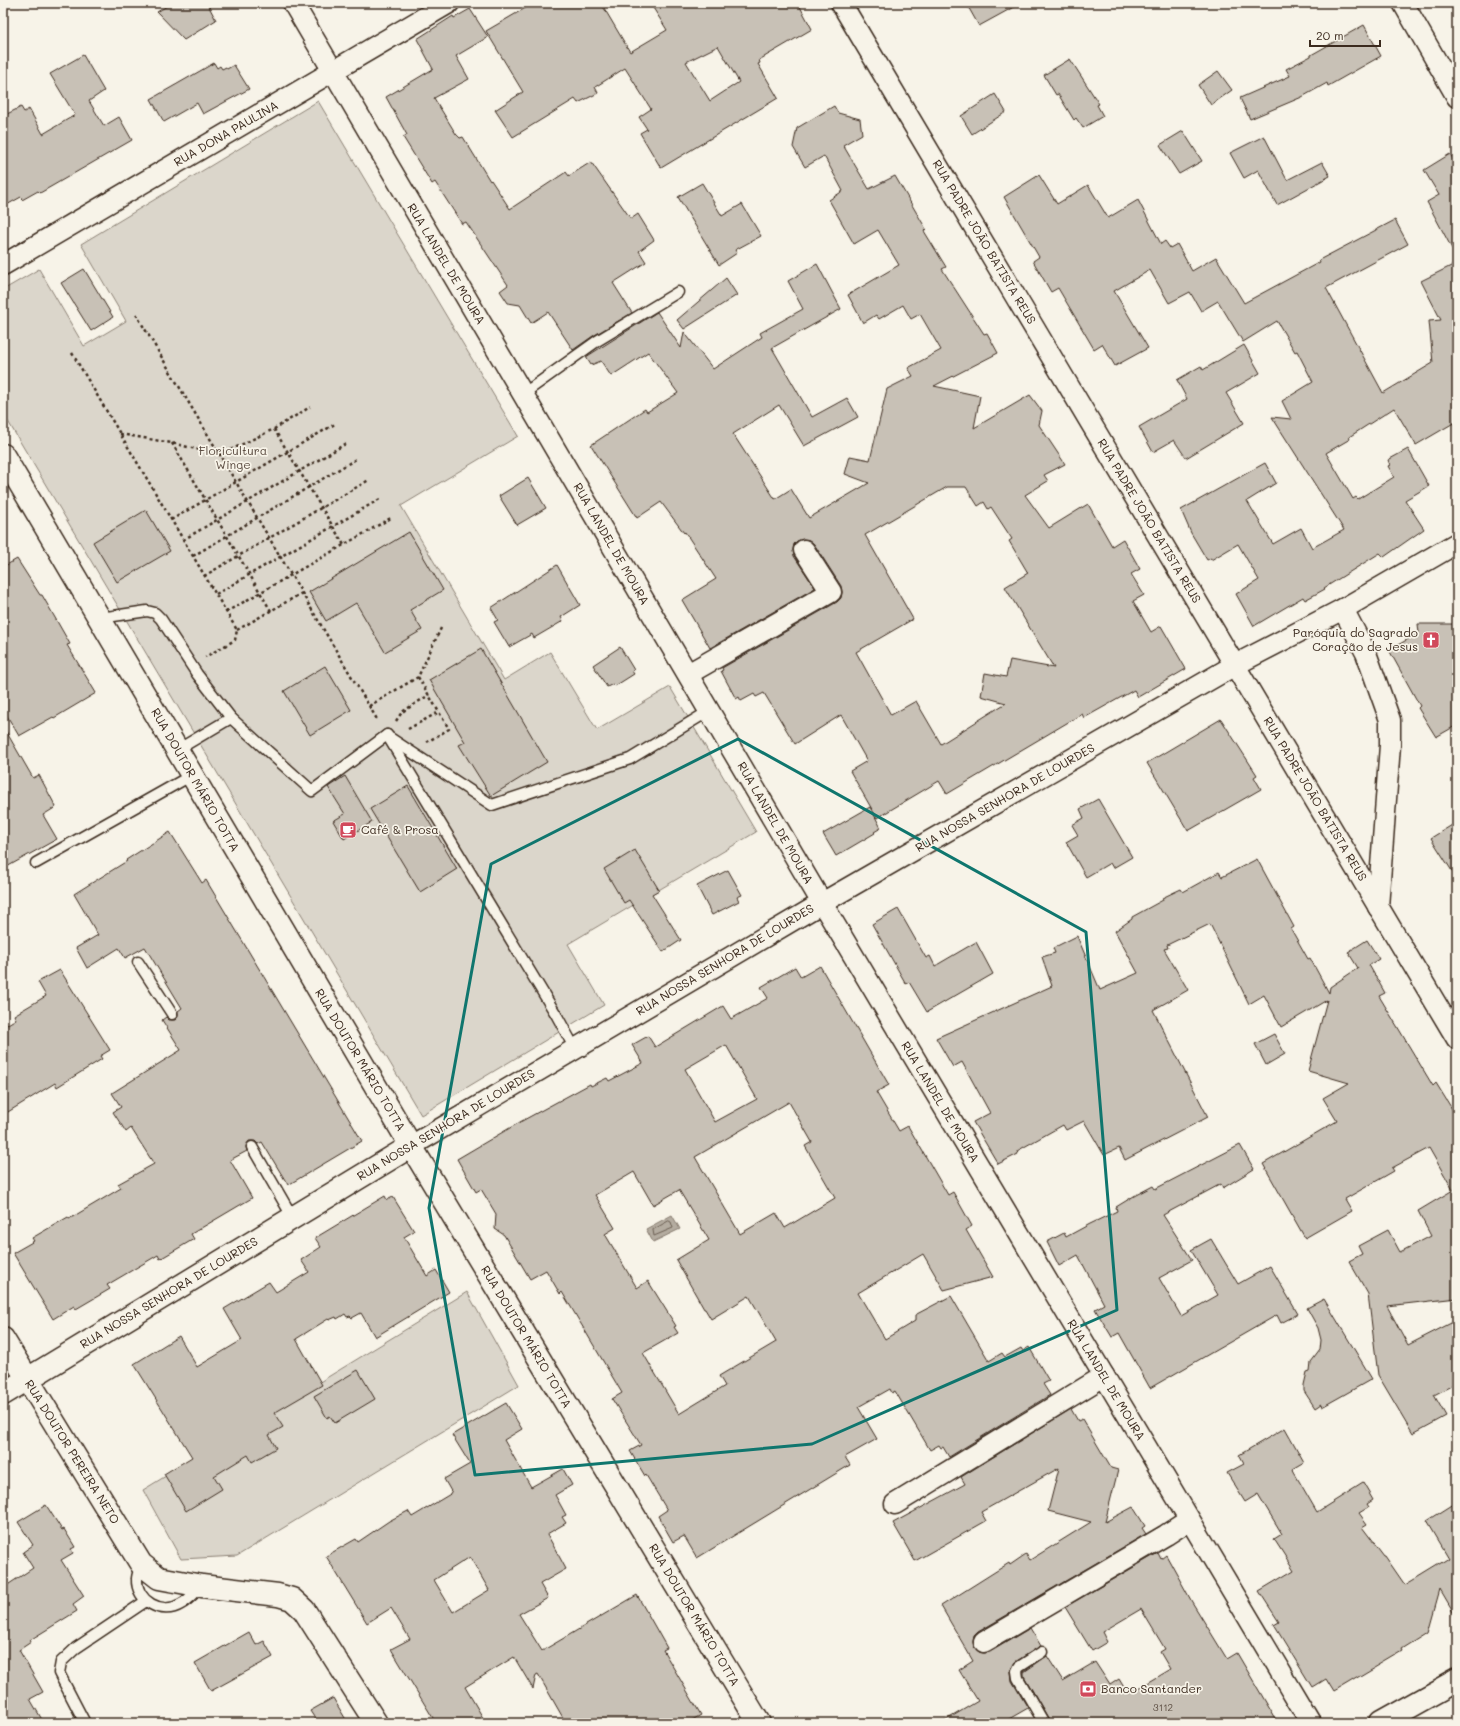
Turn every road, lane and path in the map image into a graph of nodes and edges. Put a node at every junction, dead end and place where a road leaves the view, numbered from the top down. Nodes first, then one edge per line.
1 (293, 3) edge
2 (449, 3) edge
3 (841, 3) edge
4 (1403, 3) edge
5 (332, 71) junction
6 (1457, 97) edge
7 (3, 265) edge
8 (678, 292) dead end
9 (136, 314) dead end
10 (72, 353) dead end
11 (523, 394) junction
12 (310, 407) dead end
13 (335, 424) dead end
14 (274, 429) junction
15 (120, 434) junction
16 (172, 443) junction
17 (347, 443) dead end
18 (288, 452) junction
19 (3, 455) edge
20 (220, 455) junction
21 (356, 458) dead end
22 (299, 471) junction
23 (369, 480) dead end
24 (236, 482) junction
25 (309, 487) junction
26 (206, 500) junction
27 (380, 500) dead end
28 (247, 501) junction
29 (321, 508) junction
30 (257, 518) junction
31 (391, 518) dead end
32 (217, 519) junction
33 (171, 520) junction
34 (333, 527) junction
35 (226, 536) junction
36 (269, 538) junction
37 (183, 540) junction
38 (1457, 543) edge
39 (344, 545) junction
40 (804, 550) dead end
41 (193, 556) junction
42 (238, 556) junction
43 (280, 557) junction
44 (249, 575) junction
45 (291, 575) junction
46 (204, 576) junction
47 (260, 593) junction
48 (216, 594) junction
49 (302, 594) junction
50 (1343, 609) junction
51 (271, 611) junction
52 (226, 612) junction
53 (100, 618) junction
54 (442, 626) dead end
55 (237, 630) junction
56 (191, 665) junction
57 (1235, 665) junction
58 (688, 674) junction
59 (418, 677) junction
60 (429, 695) junction
61 (369, 706) junction
62 (709, 711) junction
63 (439, 712) junction
64 (231, 718) junction
65 (387, 735) junction
66 (177, 750) junction
67 (412, 752) junction
68 (192, 775) junction
69 (36, 863) dead end
70 (822, 903) junction
71 (1378, 907) junction
72 (138, 962) dead end
73 (172, 1014) dead end
74 (1457, 1039) edge
75 (576, 1049) junction
76 (411, 1146) junction
77 (252, 1147) dead end
78 (293, 1218) junction
79 (3, 1339) edge
80 (1104, 1376) junction
81 (28, 1380) junction
82 (3, 1394) edge
83 (895, 1504) dead end
84 (1189, 1520) junction
85 (141, 1564) junction
86 (202, 1586) junction
87 (146, 1601) junction
88 (984, 1642) dead end
89 (1042, 1652) dead end
90 (1457, 1680) edge
91 (85, 1723) edge
92 (376, 1723) edge
93 (759, 1723) edge
94 (1044, 1723) edge
95 (1311, 1723) edge
96 (1380, 1723) edge

1 - 5 street, RUA LANDEL DE MOURA
2 - 5 street, RUA DONA PAULINA
3 - 57 street, RUA PADRE JOÃO BATISTA REUS
4 - 6 street
5 - 7 street, RUA DONA PAULINA
5 - 11 street, RUA LANDEL DE MOURA
8 - 11 lane
9 - 20 path
10 - 15 path
11 - 58 street, RUA LANDEL DE MOURA
12 - 14 path
13 - 18 path
14 - 18 path
14 - 20 path
15 - 16 path
15 - 33 path
16 - 20 path
16 - 26 path
17 - 22 path
18 - 22 path
18 - 24 path
19 - 53 street, RUA DOUTOR MÁRIO TOTTA
20 - 24 path
21 - 25 path
22 - 25 path
22 - 28 path
23 - 29 path
24 - 26 path
24 - 28 path
25 - 29 path
25 - 30 path
26 - 32 path
26 - 33 path
27 - 34 path
28 - 30 path
28 - 32 path
29 - 34 path
29 - 36 path
30 - 35 path
30 - 36 path
31 - 39 path
32 - 35 path
32 - 37 path
33 - 37 path
34 - 39 path
34 - 43 path
35 - 41 path
35 - 42 path
36 - 42 path
36 - 43 path
37 - 41 path
38 - 50 street, RUA NOSSA SENHORA DE LOURDES
39 - 45 path
40 - 58 street
41 - 46 path
42 - 44 path
42 - 46 path
43 - 44 path
43 - 45 path
44 - 47 path
44 - 48 path
45 - 47 path
45 - 49 path
46 - 48 path
47 - 51 path
47 - 52 path
48 - 52 path
49 - 51 path
49 - 61 path
50 - 57 street, RUA NOSSA SENHORA DE LOURDES
50 - 71 street
51 - 55 path
52 - 55 path
53 - 56 lane
53 - 66 street, RUA DOUTOR MÁRIO TOTTA
54 - 59 path
55 - 56 path
56 - 64 lane
57 - 70 street, RUA NOSSA SENHORA DE LOURDES
57 - 71 street, RUA PADRE JOÃO BATISTA REUS
58 - 62 street, RUA LANDEL DE MOURA
59 - 60 path
59 - 61 path
60 - 63 path
60 - 65 path
61 - 65 path
62 - 67 lane
62 - 70 street, RUA LANDEL DE MOURA
63 - 65 path
63 - 67 path
64 - 65 lane
64 - 66 lane
65 - 67 lane
65 - 75 lane
66 - 68 street, RUA DOUTOR MÁRIO TOTTA
68 - 69 lane
68 - 76 street, RUA DOUTOR MÁRIO TOTTA
70 - 75 street, RUA NOSSA SENHORA DE LOURDES
70 - 80 street, RUA LANDEL DE MOURA
71 - 74 street, RUA PADRE JOÃO BATISTA REUS
72 - 73 lane
75 - 76 street, RUA NOSSA SENHORA DE LOURDES
76 - 78 street, RUA NOSSA SENHORA DE LOURDES
76 - 93 street, RUA DOUTOR MÁRIO TOTTA
77 - 78 lane
78 - 81 street, RUA NOSSA SENHORA DE LOURDES
79 - 81 street, RUA DOUTOR PEREIRA NETO
80 - 83 street
80 - 84 street, RUA LANDEL DE MOURA
81 - 82 street, RUA NOSSA SENHORA DE LOURDES
81 - 85 street, RUA DOUTOR PEREIRA NETO
84 - 88 street
84 - 95 street, RUA LANDEL DE MOURA
85 - 86 street, RUA DOUTOR PEREIRA NETO
85 - 87 lane
86 - 87 lane
86 - 92 street, RUA DOUTOR PEREIRA NETO
87 - 91 lane
89 - 94 lane
90 - 96 street

